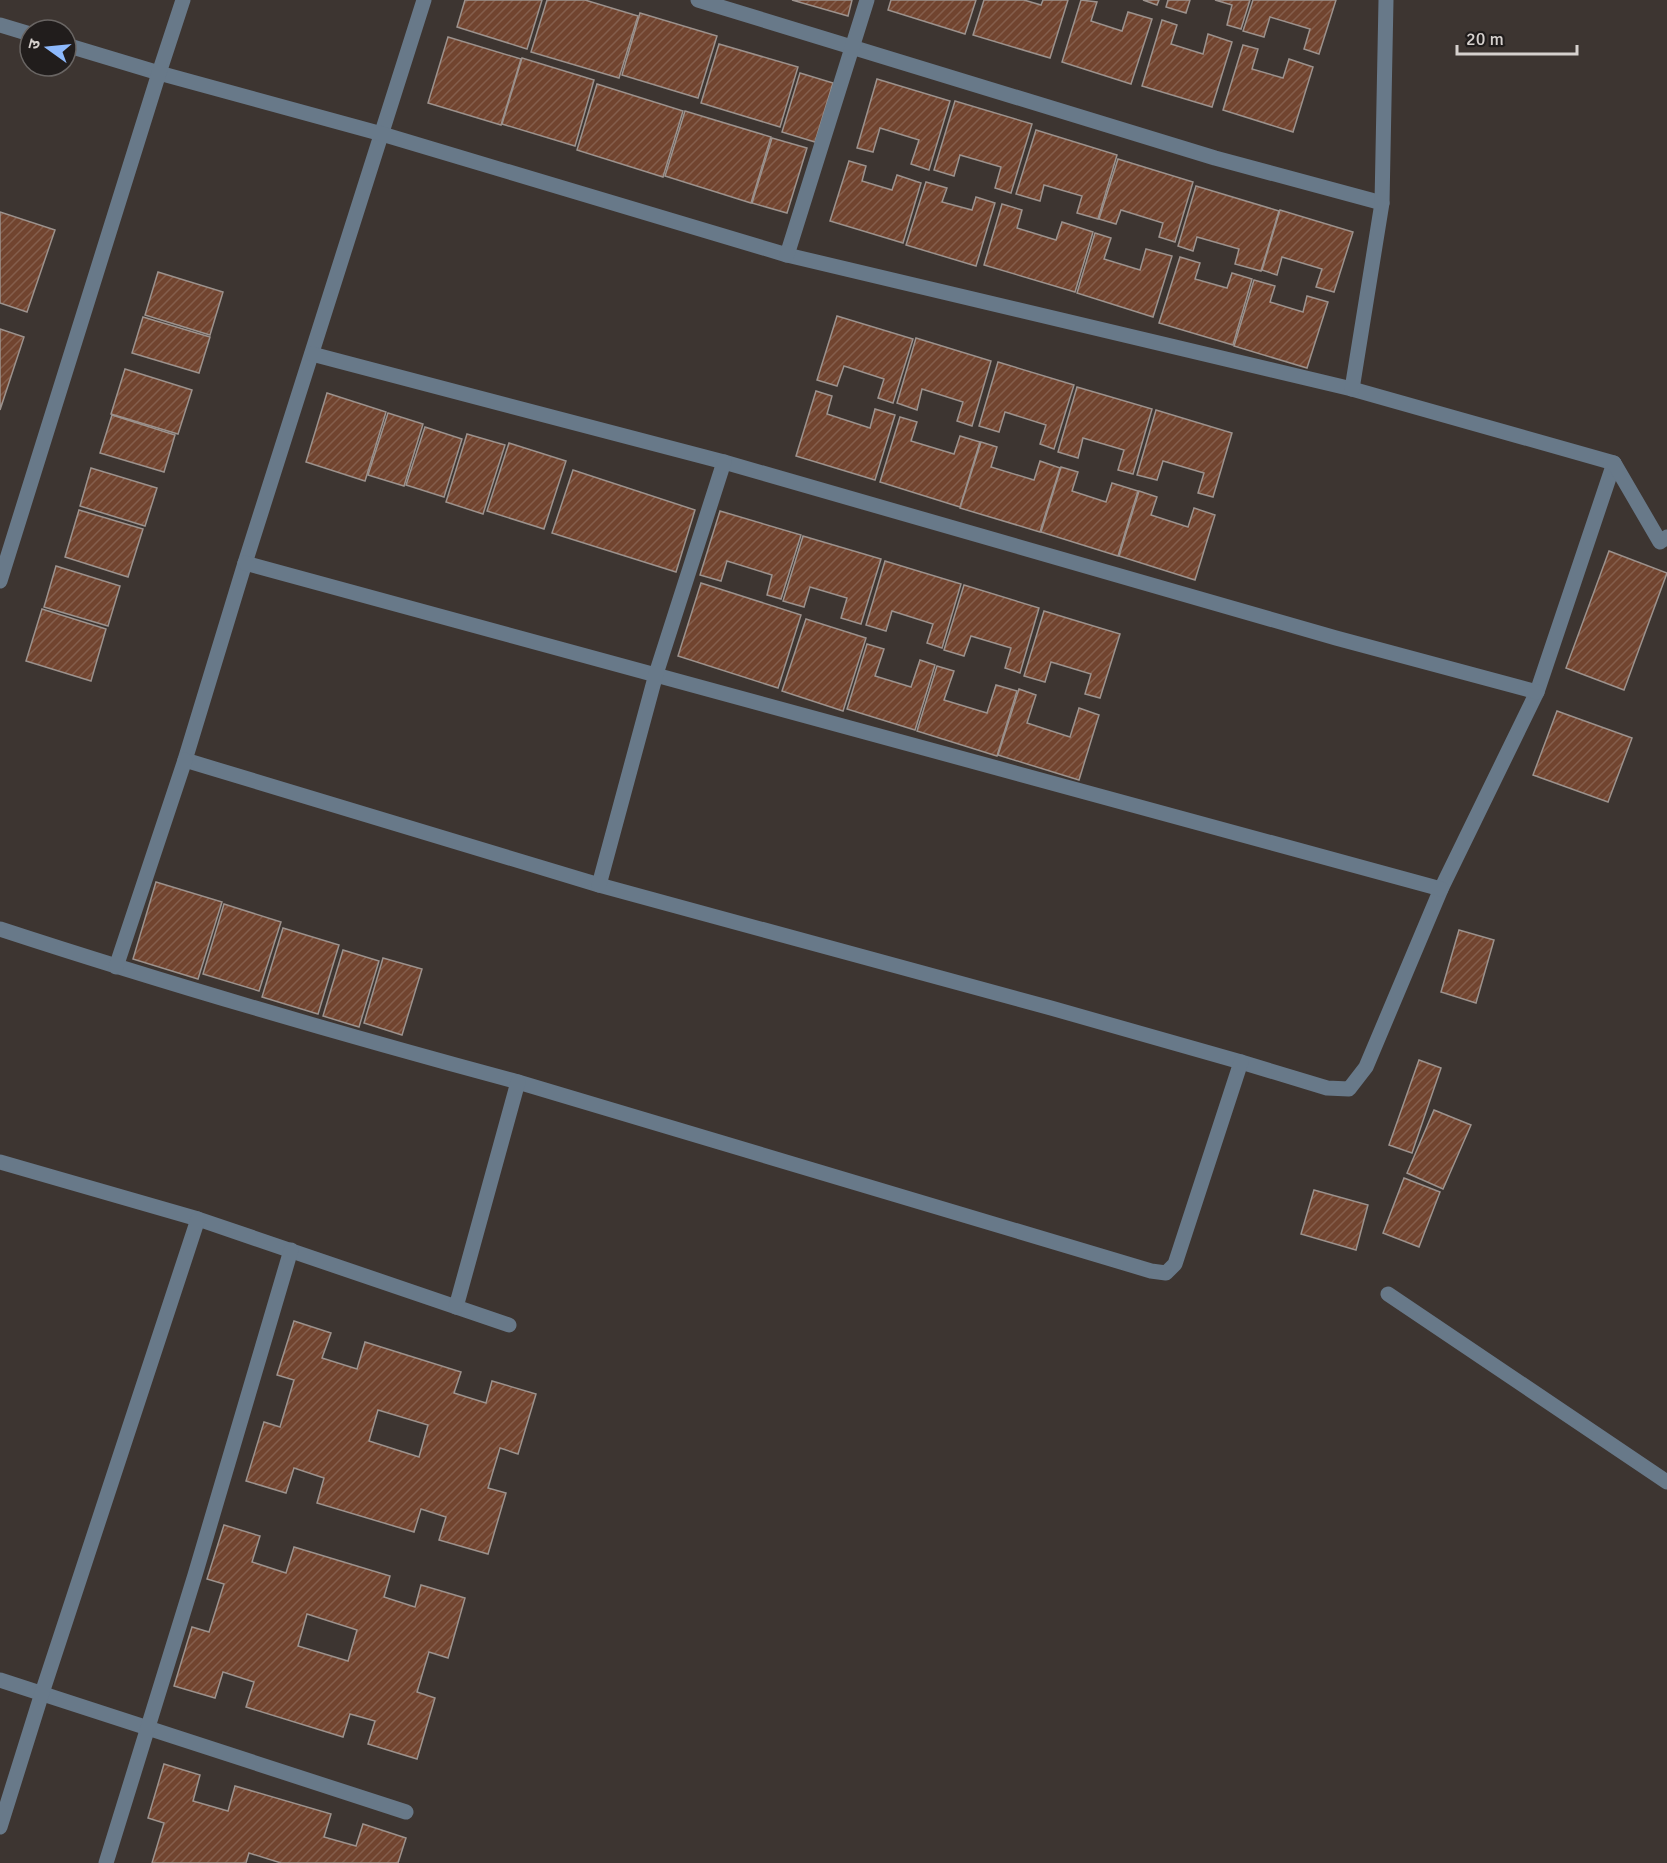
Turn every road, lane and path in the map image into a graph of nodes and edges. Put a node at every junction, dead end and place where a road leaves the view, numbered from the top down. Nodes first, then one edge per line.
1 (183, 0) edge
2 (424, 0) edge
3 (698, 0) edge
4 (867, 0) edge
5 (1386, 0) edge
6 (0, 24) edge
7 (18, 30) edge
8 (853, 47) junction
9 (78, 49) edge
10 (159, 73) junction
11 (382, 134) junction
12 (1382, 202) junction
13 (787, 255) junction
14 (312, 354) junction
15 (1352, 389) junction
16 (724, 462) junction
17 (1614, 464) junction
18 (1667, 537) edge
19 (245, 563) junction
20 (0, 581) edge
21 (656, 674) junction
22 (1537, 692) junction
23 (185, 760) junction
24 (599, 885) junction
25 (1441, 889) junction
26 (0, 929) edge
27 (116, 967) junction
28 (1240, 1062) junction
29 (518, 1082) junction
30 (0, 1162) edge
31 (198, 1219) junction
32 (291, 1250) junction
33 (1388, 1294) dead end
34 (456, 1307) junction
35 (509, 1325) dead end
36 (1667, 1482) edge
37 (0, 1680) edge
38 (42, 1693) junction
39 (149, 1728) junction
40 (406, 1812) dead end
41 (0, 1827) edge
42 (106, 1863) edge

1 - 10 street
2 - 11 street
3 - 8 street
4 - 8 street
5 - 12 street
6 - 7 street
8 - 12 street
8 - 13 street
9 - 10 street
10 - 11 street
10 - 20 street
11 - 13 street
11 - 14 street
12 - 15 street
13 - 15 street
14 - 16 street
14 - 19 street
15 - 17 street
16 - 21 street
16 - 22 street
17 - 18 street
17 - 22 street
19 - 21 street
19 - 23 street
21 - 24 street
21 - 25 street
22 - 25 street
23 - 24 street
23 - 27 street
24 - 28 street
25 - 28 street
26 - 27 street
27 - 29 street
28 - 29 street
29 - 34 street
30 - 31 street
31 - 32 street
31 - 38 street
32 - 34 street
32 - 39 street
33 - 36 street
34 - 35 street
37 - 38 street
38 - 39 street
38 - 41 street
39 - 40 street
39 - 42 street

